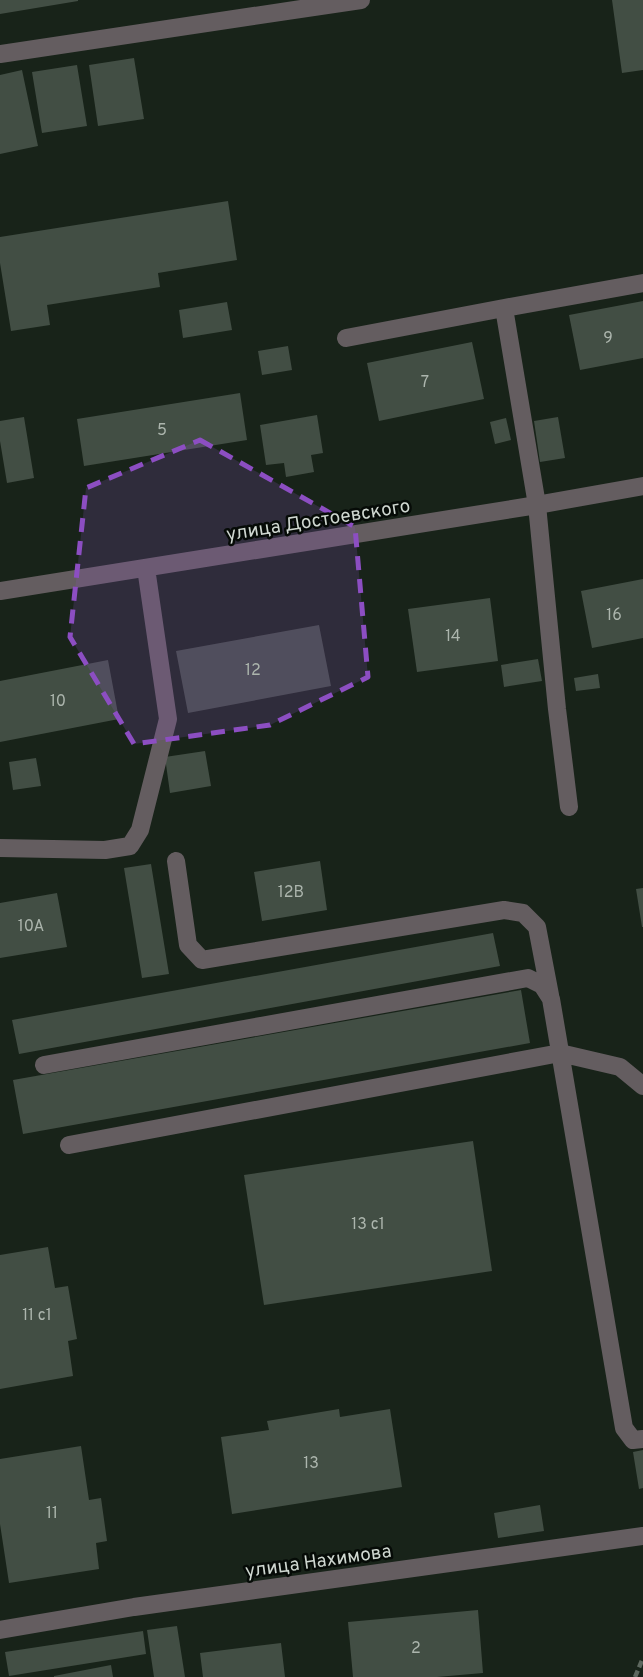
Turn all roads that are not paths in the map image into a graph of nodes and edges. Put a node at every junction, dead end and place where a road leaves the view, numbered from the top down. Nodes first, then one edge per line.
1 (361, 0) edge
2 (0, 54) edge
3 (643, 283) edge
4 (504, 308) junction
5 (346, 338) dead end
6 (643, 486) edge
7 (537, 505) junction
8 (146, 568) junction
9 (0, 591) edge
10 (569, 807) dead end
11 (0, 848) edge
12 (176, 861) dead end
13 (551, 999) junction
14 (560, 1053) junction
15 (44, 1065) dead end
16 (643, 1086) edge
17 (69, 1144) dead end
18 (643, 1439) edge
19 (643, 1536) edge
20 (0, 1630) edge

1 - 2 street
3 - 4 street
4 - 5 street
4 - 7 street
6 - 7 street, улица Достоевского
7 - 8 street, улица Достоевского
7 - 10 street
8 - 9 street, улица Достоевского
8 - 11 street
12 - 13 street
13 - 14 street
13 - 15 street
14 - 16 street
14 - 17 street
14 - 18 street
19 - 20 street, улица Нахимова

